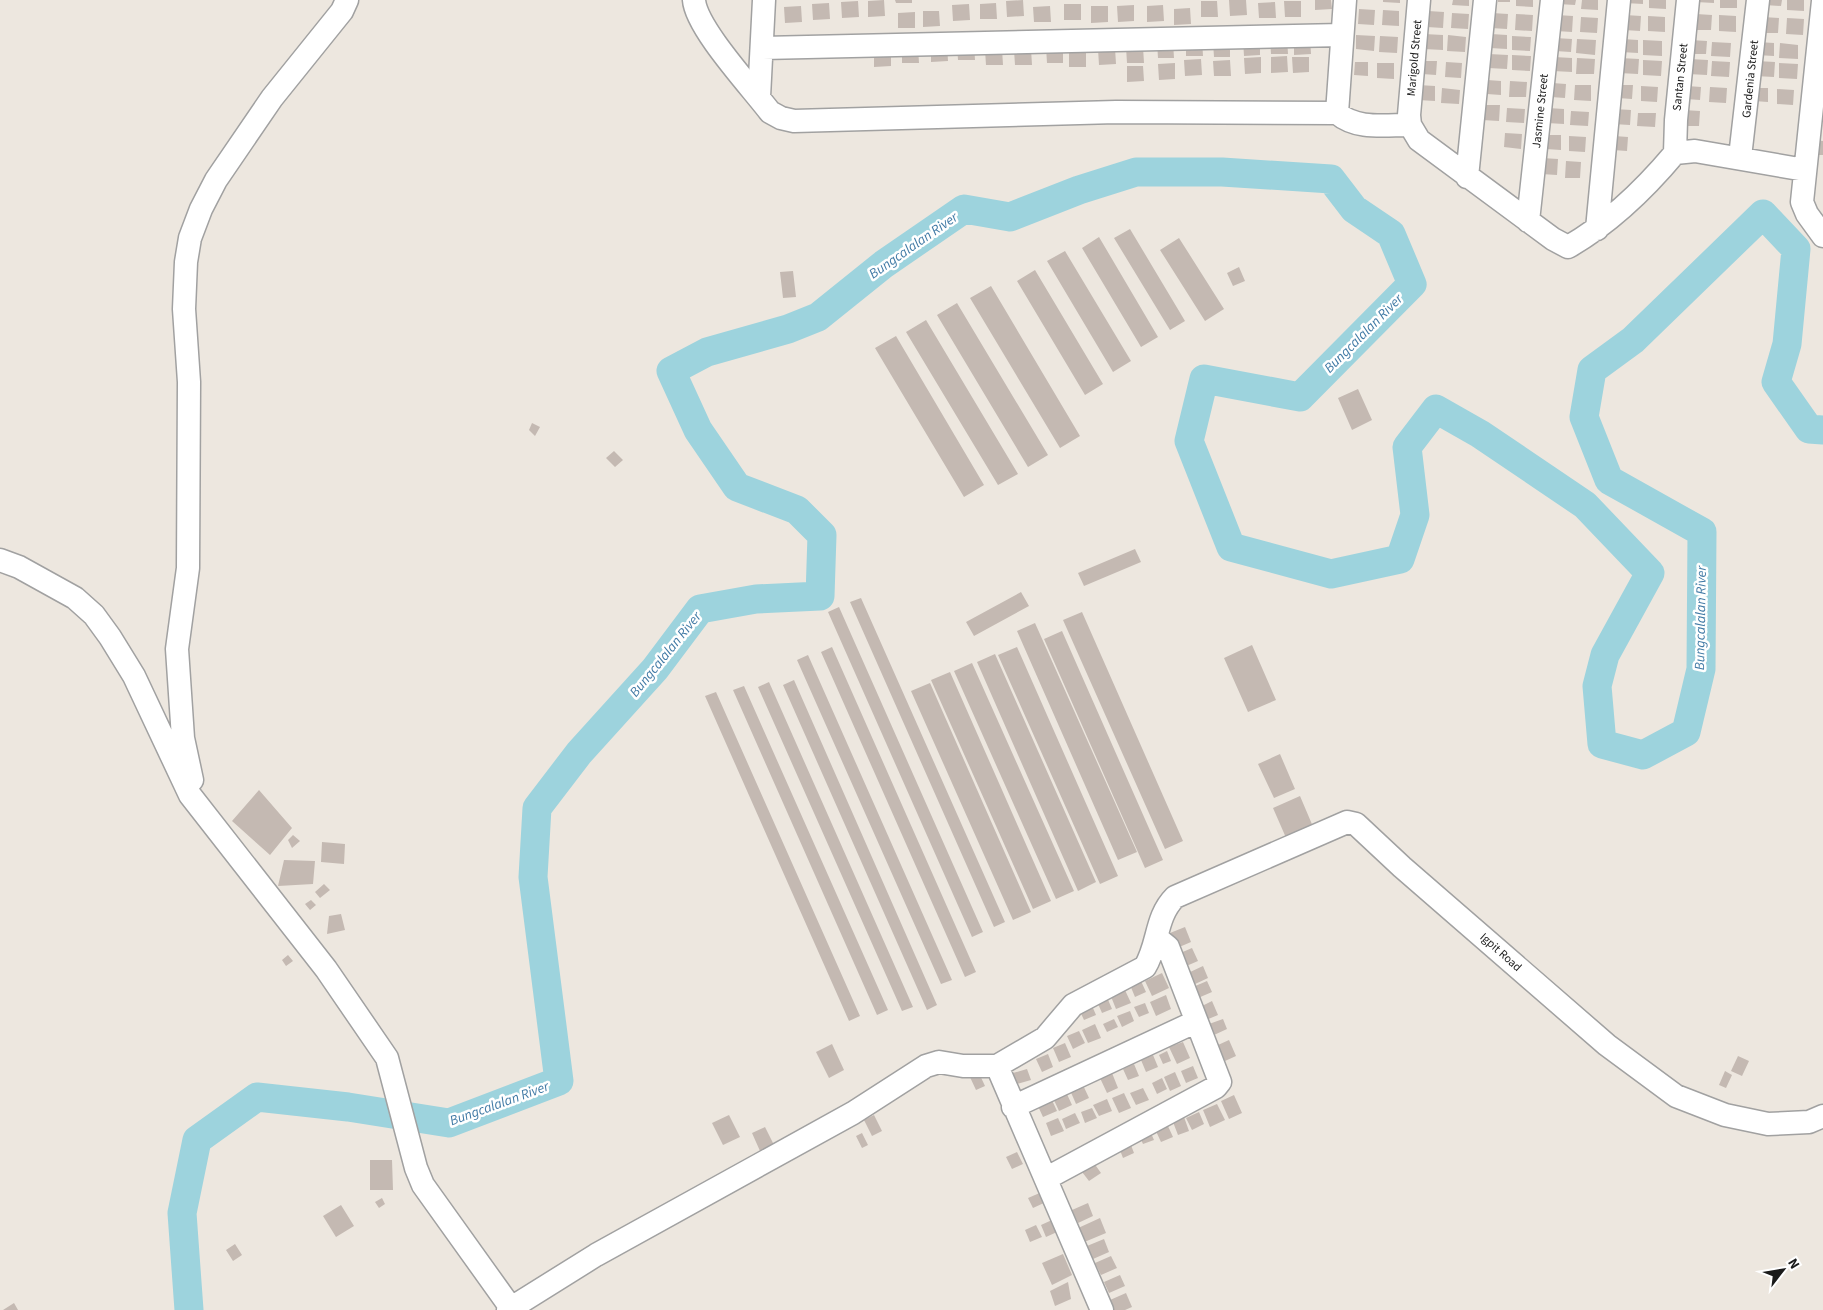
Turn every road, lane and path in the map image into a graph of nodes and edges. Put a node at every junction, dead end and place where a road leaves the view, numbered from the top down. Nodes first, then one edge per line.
1 (347, 0) edge
2 (694, 0) edge
3 (764, 0) edge
4 (1345, 0) edge
5 (1419, 0) edge
6 (1485, 0) edge
7 (1552, 0) edge
8 (1619, 0) edge
9 (1688, 0) edge
10 (1758, 0) edge
11 (1823, 1) edge
12 (1342, 35) junction
13 (763, 48) junction
14 (759, 97) junction
15 (1337, 113) junction
16 (1409, 120) junction
17 (1675, 153) junction
18 (1740, 157) junction
19 (1805, 170) junction
20 (1467, 177) junction
21 (1528, 222) junction
22 (1597, 229) junction
23 (1823, 236) edge
24 (0, 560) edge
25 (197, 804) junction
26 (1157, 938) junction
27 (1196, 1022) junction
28 (997, 1066) junction
29 (1014, 1107) junction
30 (1823, 1116) edge
31 (1047, 1178) junction
32 (510, 1309) edge
33 (1102, 1310) edge

1 - 25 street
2 - 14 street
3 - 13 street
4 - 12 street
5 - 16 street, Marigold Street
6 - 20 street
7 - 21 street, Jasmine Street
8 - 22 street
9 - 17 street, Santan Street
10 - 18 street, Gardenia Street
11 - 19 street
12 - 13 street
12 - 15 street
13 - 14 street
14 - 15 street
15 - 16 street
16 - 20 street
17 - 18 street
17 - 22 street
18 - 19 street
19 - 23 street
20 - 21 street
21 - 22 street
24 - 25 street
25 - 32 street
26 - 27 street
26 - 28 street
26 - 30 street, Igpit Road
27 - 29 street
27 - 31 street
28 - 29 street
28 - 32 street
29 - 31 street
31 - 33 street

